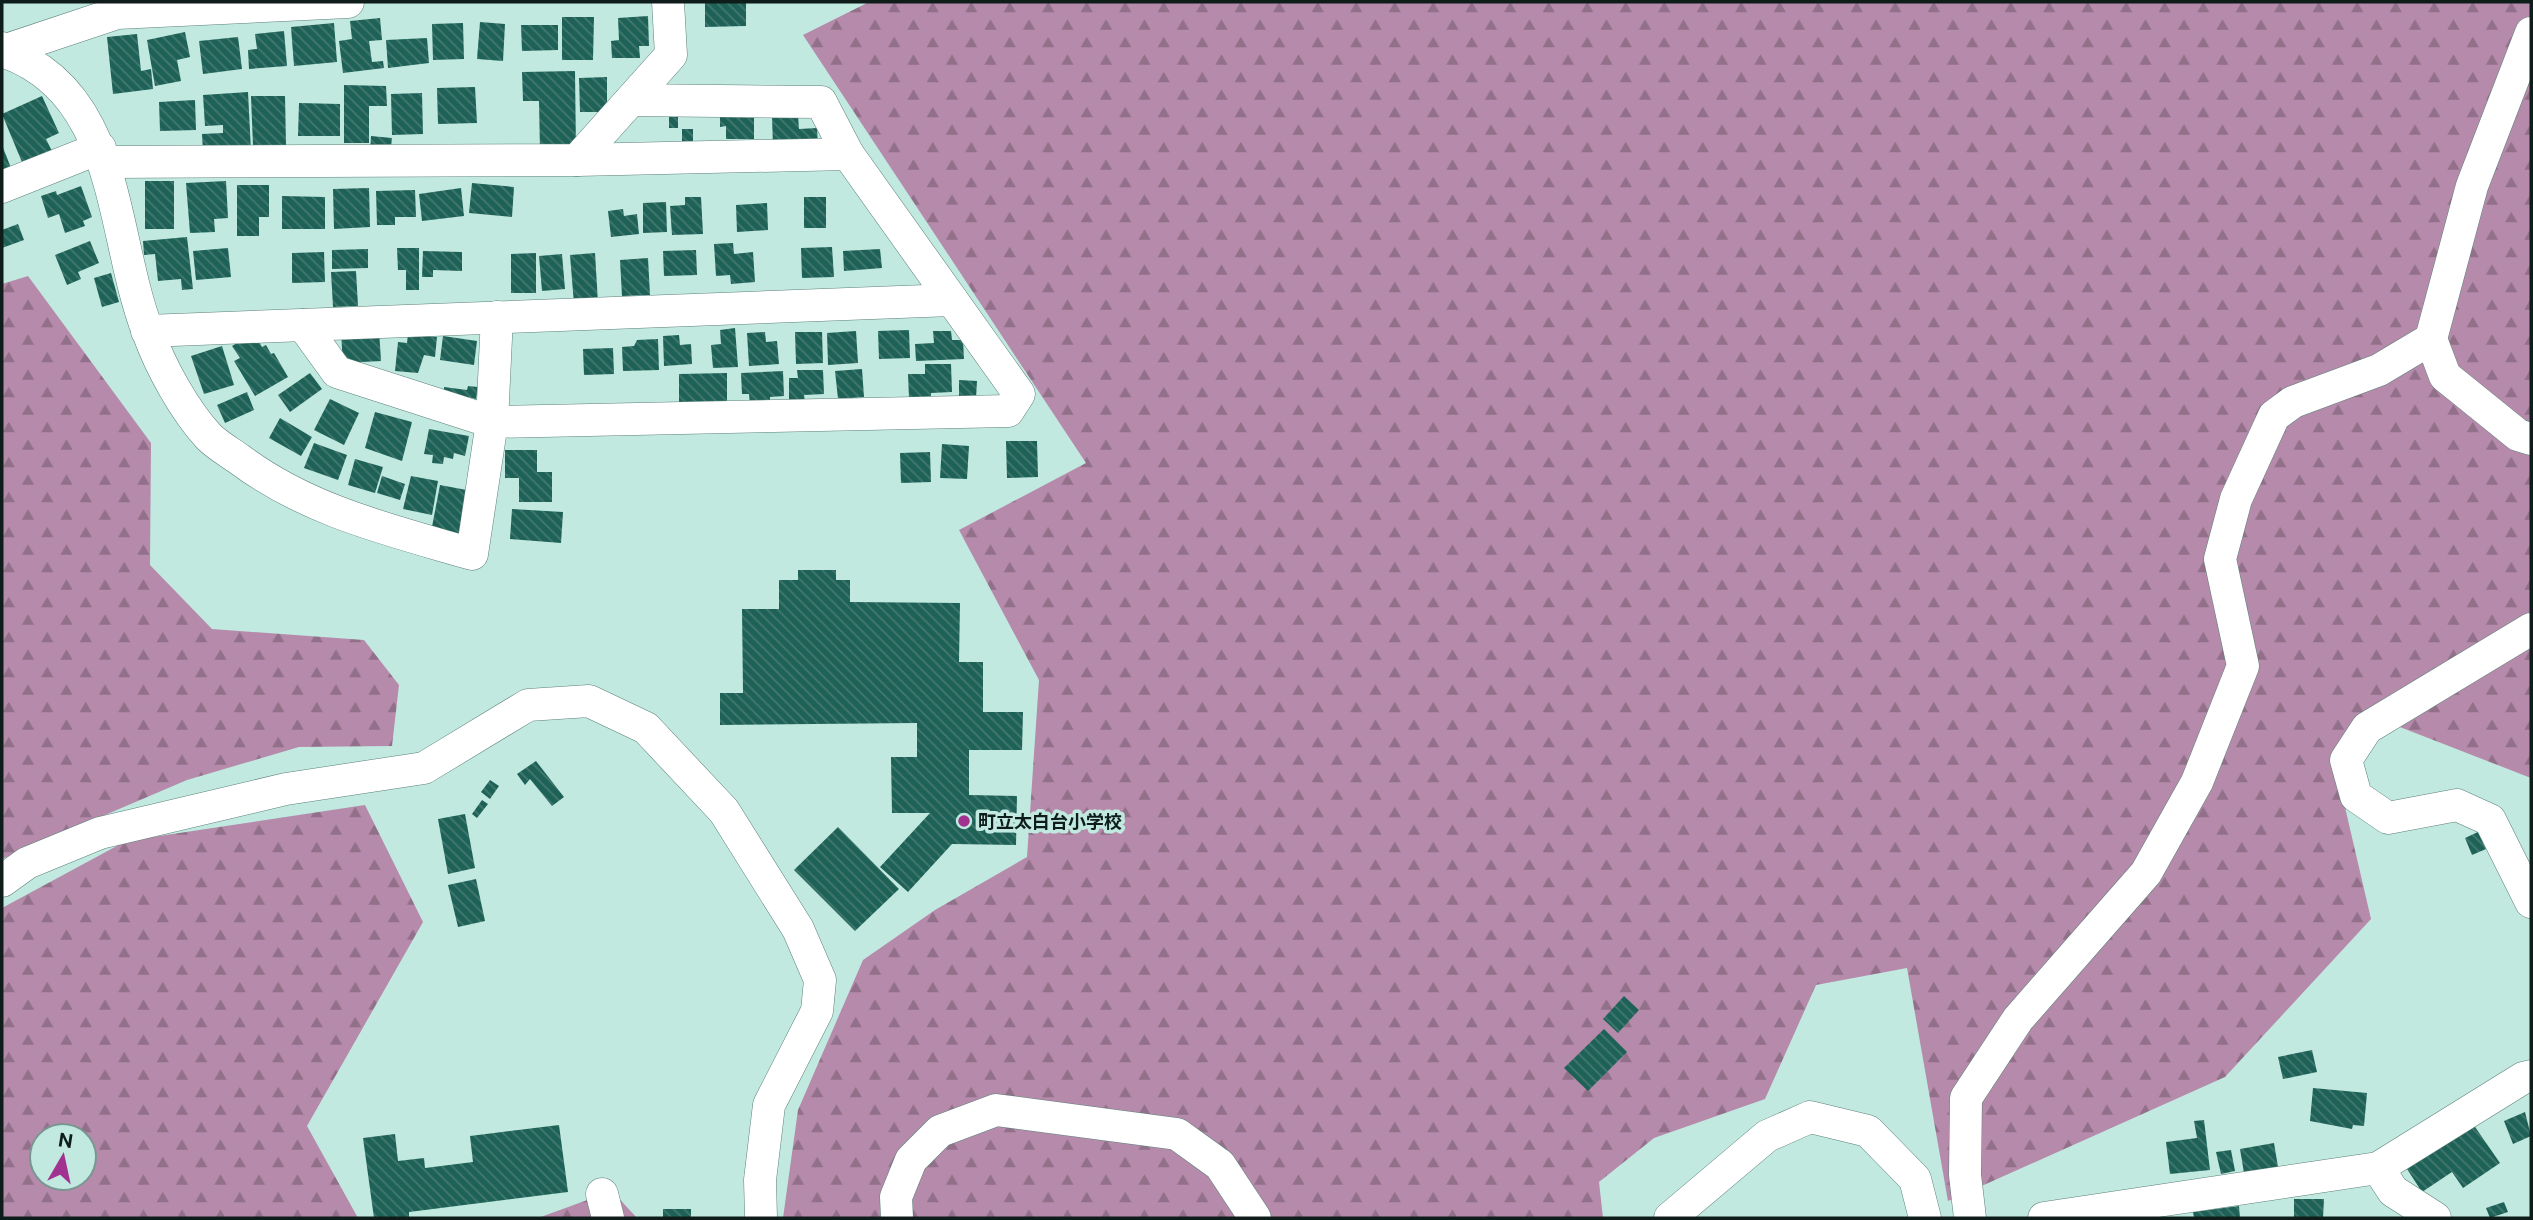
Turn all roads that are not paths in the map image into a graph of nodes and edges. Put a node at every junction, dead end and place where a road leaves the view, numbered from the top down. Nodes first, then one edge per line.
1 (348, 2) edge
2 (668, 2) edge
3 (2531, 33) edge
4 (2, 50) edge
5 (631, 100) junction
6 (848, 154) junction
7 (101, 155) junction
8 (577, 160) junction
9 (2, 187) edge
10 (952, 300) junction
11 (497, 317) junction
12 (303, 325) junction
13 (147, 331) junction
14 (2431, 339) junction
15 (492, 422) junction
16 (2531, 439) edge
17 (2531, 629) edge
18 (2, 881) edge
19 (2531, 902) edge
20 (2531, 1076) edge
21 (2378, 1168) junction
22 (761, 1218) edge
23 (897, 1218) edge
24 (1255, 1218) edge
25 (1670, 1218) edge
26 (1924, 1218) edge
27 (1970, 1218) edge
28 (2044, 1218) edge
29 (2435, 1218) edge

1 - 4 street
2 - 5 street
3 - 14 street
4 - 7 street
5 - 6 street
5 - 8 street
6 - 8 street
6 - 10 street
7 - 8 street
7 - 9 street
7 - 13 street
10 - 11 street
10 - 15 street
11 - 12 street
11 - 15 street
12 - 13 street
12 - 15 street
13 - 15 street
14 - 16 street
14 - 27 street
17 - 19 street
18 - 22 street
20 - 21 street
21 - 28 street
21 - 29 street
23 - 24 street
25 - 26 street

